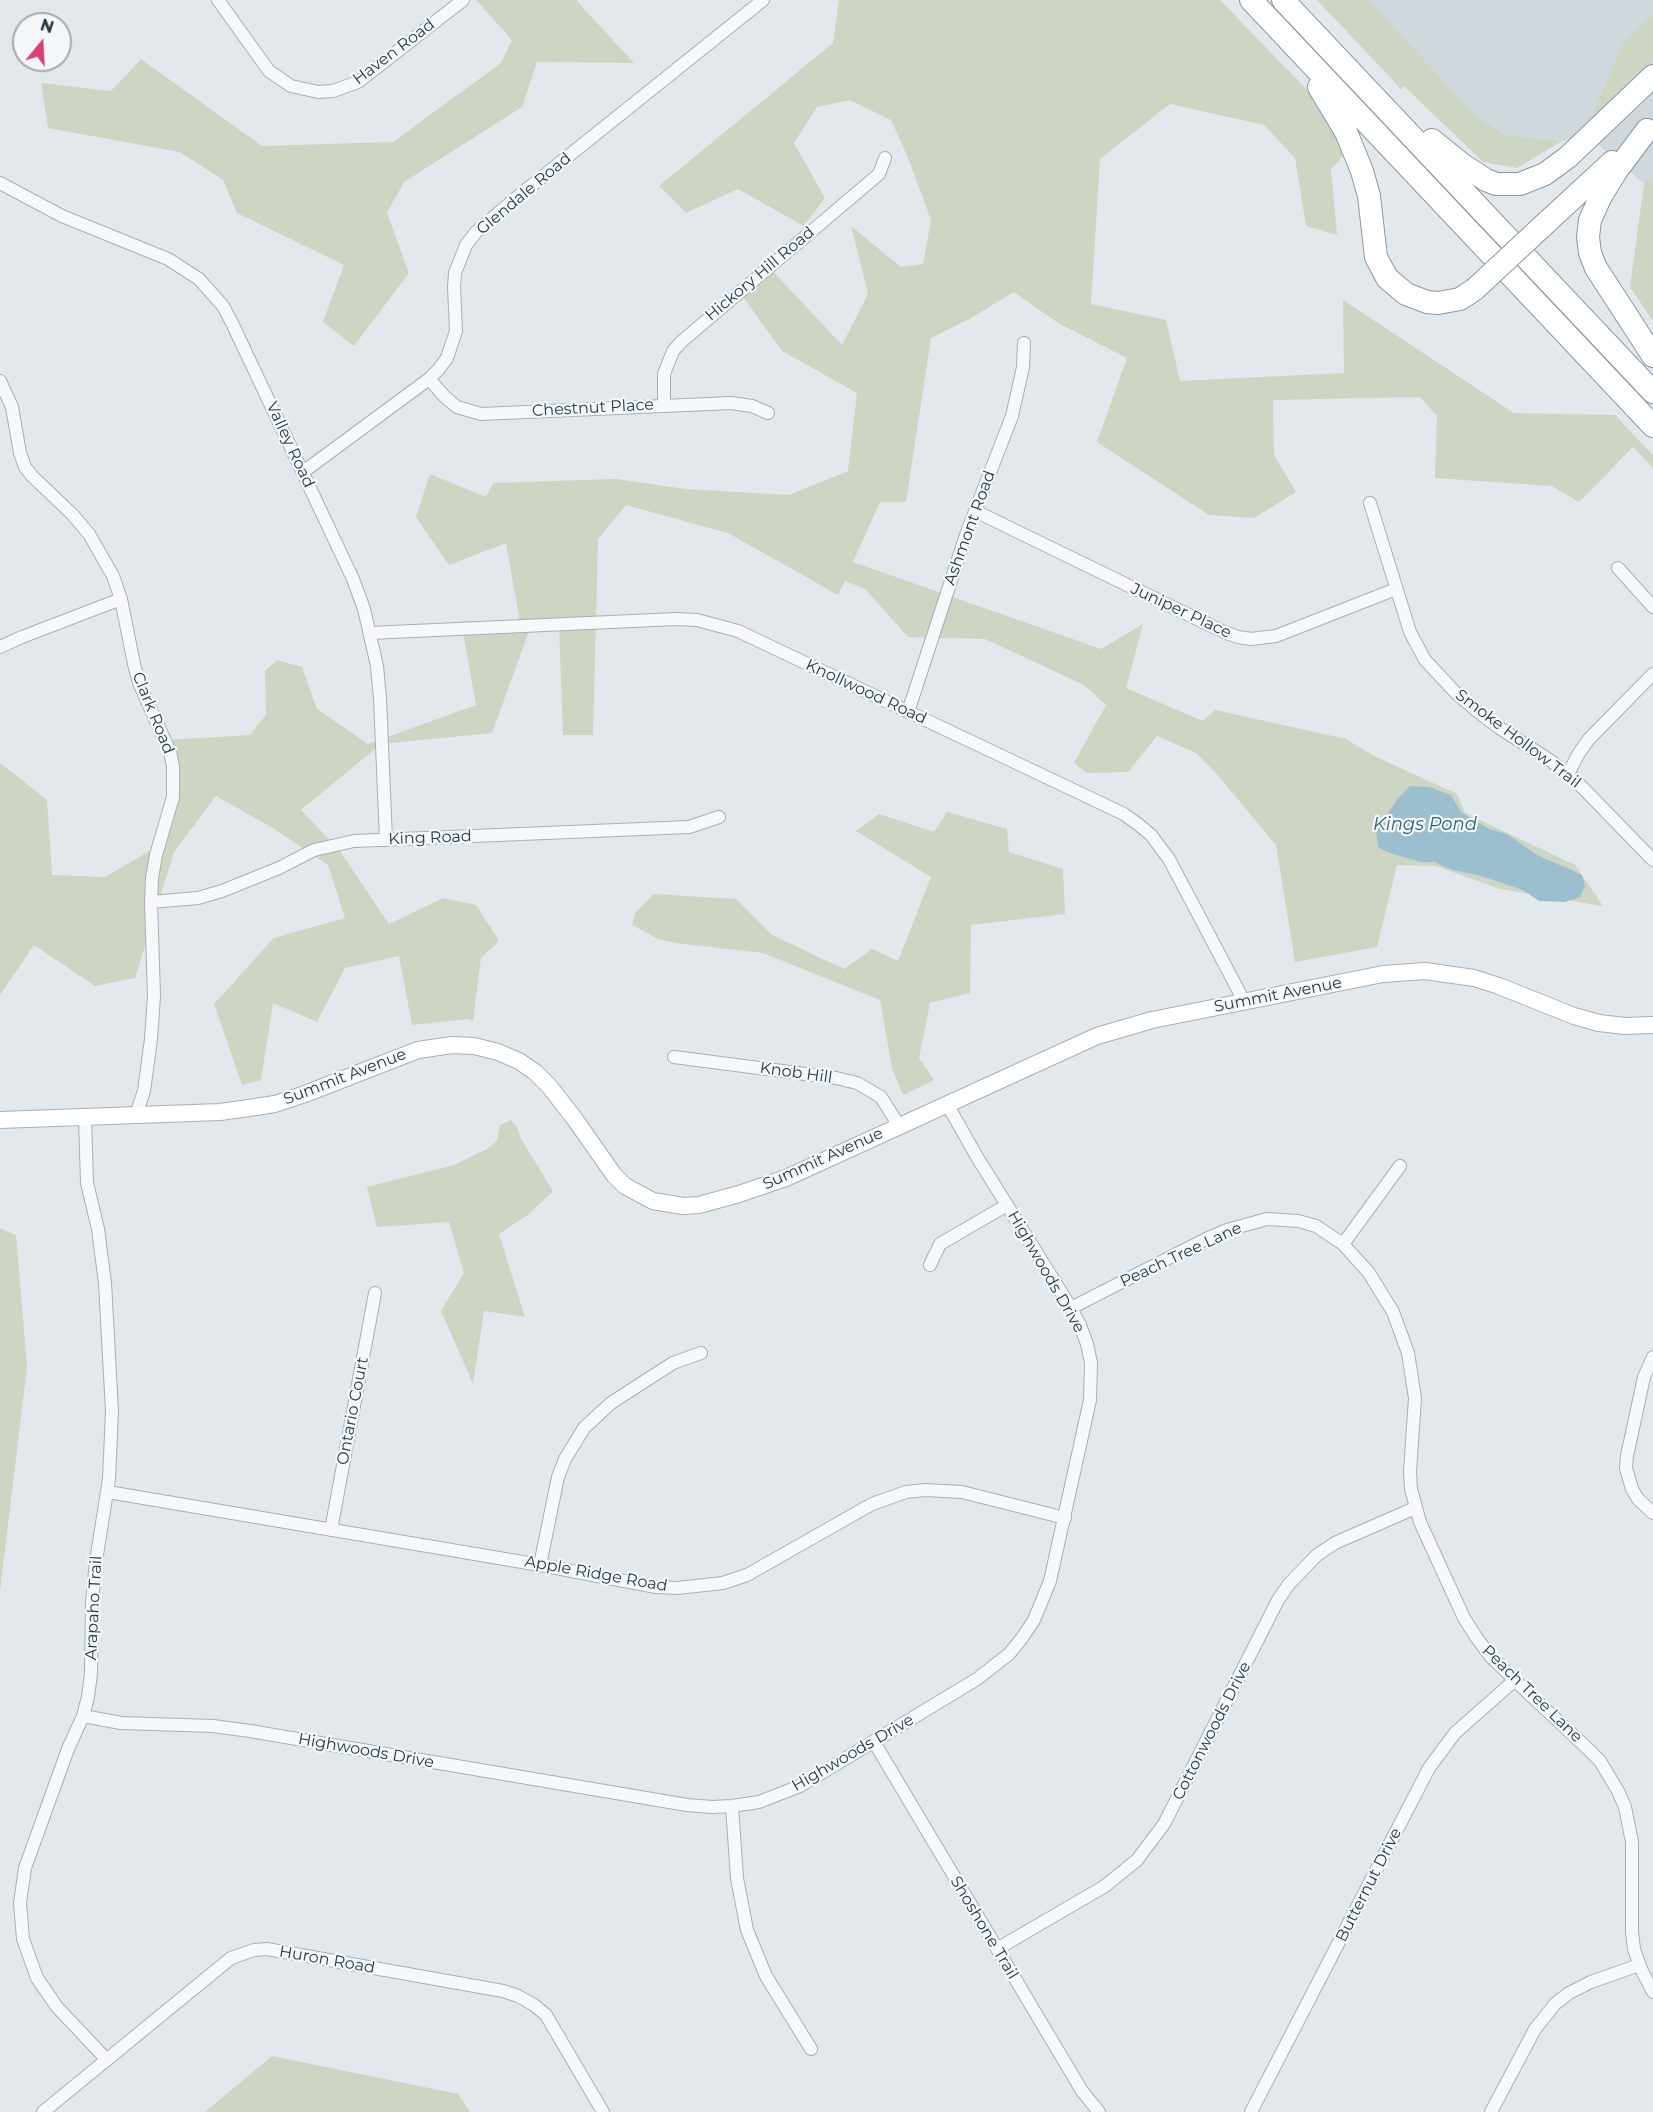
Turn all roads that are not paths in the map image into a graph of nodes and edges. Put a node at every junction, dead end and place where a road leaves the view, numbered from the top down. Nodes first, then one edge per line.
1 (218, 0) edge
2 (463, 0) edge
3 (763, 0) edge
4 (1251, 0) edge
5 (1286, 2) edge
6 (1274, 25) junction
7 (1653, 76) edge
8 (1650, 128) edge
9 (885, 158) dead end
10 (0, 183) edge
11 (1024, 343) dead end
12 (1653, 356) edge
13 (429, 379) junction
14 (0, 381) edge
15 (1653, 392) edge
16 (664, 405) junction
17 (768, 413) dead end
18 (1653, 426) edge
19 (303, 472) junction
20 (1370, 502) dead end
21 (975, 511) junction
22 (1618, 568) dead end
23 (1396, 589) junction
24 (121, 599) junction
25 (1653, 607) edge
26 (370, 633) junction
27 (0, 647) edge
28 (1653, 674) edge
29 (908, 712) junction
30 (1568, 774) junction
31 (719, 817) dead end
32 (386, 840) junction
33 (1653, 860) edge
34 (151, 902) junction
35 (1244, 1001) junction
36 (1653, 1025) edge
37 (674, 1057) dead end
38 (947, 1104) junction
39 (136, 1115) junction
40 (85, 1118) junction
41 (0, 1120) edge
42 (899, 1126) junction
43 (1400, 1166) dead end
44 (1007, 1205) junction
45 (1343, 1244) junction
46 (930, 1265) dead end
47 (375, 1293) dead end
48 (1071, 1308) junction
49 (701, 1353) dead end
50 (1653, 1357) edge
51 (108, 1492) junction
52 (1415, 1508) junction
53 (1653, 1514) edge
54 (1065, 1518) junction
55 (331, 1530) junction
56 (540, 1565) junction
57 (1515, 1680) junction
58 (83, 1716) junction
59 (874, 1742) junction
60 (732, 1806) junction
61 (997, 1949) junction
62 (1639, 1965) junction
63 (1653, 1992) edge
64 (811, 2049) dead end
65 (107, 2060) junction
66 (44, 2112) edge
67 (603, 2112) edge
68 (1099, 2112) edge
69 (1251, 2112) edge
70 (1491, 2112) edge

1 - 2 street, Haven Road
3 - 13 street, Glendale Road
4 - 6 highway
5 - 7 highway
5 - 15 highway
6 - 8 highway, bridge
6 - 18 highway
8 - 12 highway
9 - 16 street, Hickory Hill Road
10 - 19 street, Valley Road
11 - 21 street, Ashmont Road
13 - 16 street, Chestnut Place
13 - 19 street, Glendale Road
14 - 24 street, Clark Road
16 - 17 street, Chestnut Place
19 - 26 street, Valley Road
20 - 23 street, Smoke Hollow Trail
21 - 23 street, Juniper Place
21 - 29 street, Ashmont Road
22 - 25 street
23 - 30 street, Smoke Hollow Trail
24 - 27 street
24 - 34 street, Clark Road
26 - 29 street, Knollwood Road
26 - 32 street, Valley Road
28 - 30 street
29 - 35 street, Knollwood Road
30 - 33 street, Smoke Hollow Trail
31 - 32 street, King Road
32 - 34 street, King Road
34 - 39 street, Clark Road
35 - 36 street, Summit Avenue
35 - 38 street, Summit Avenue
37 - 42 street, Knob Hill
38 - 42 street, Summit Avenue
38 - 44 street, Highwoods Drive
39 - 40 street, Summit Avenue
39 - 42 street, Summit Avenue
40 - 41 street, Summit Avenue
40 - 51 street, Arapaho Trail
43 - 45 street
44 - 46 street
44 - 48 street, Highwoods Drive
45 - 48 street, Peach Tree Lane
45 - 52 street, Peach Tree Lane
47 - 55 street, Ontario Court
48 - 54 street, Highwoods Drive
49 - 56 street
50 - 53 street
51 - 55 street, Apple Ridge Road
51 - 58 street, Arapaho Trail
52 - 57 street, Peach Tree Lane
52 - 61 street, Cottonwoods Drive
54 - 56 street, Apple Ridge Road
54 - 59 street, Highwoods Drive
55 - 56 street, Apple Ridge Road
57 - 62 street, Peach Tree Lane
57 - 69 street, Butternut Drive
58 - 60 street, Highwoods Drive
58 - 65 street, Arapaho Trail
59 - 60 street, Highwoods Drive
59 - 61 street, Shoshone Trail
60 - 64 street
61 - 68 street, Shoshone Trail
62 - 63 street, Peach Tree Lane
62 - 70 street
65 - 66 street, Huron Road
65 - 67 street, Huron Road

